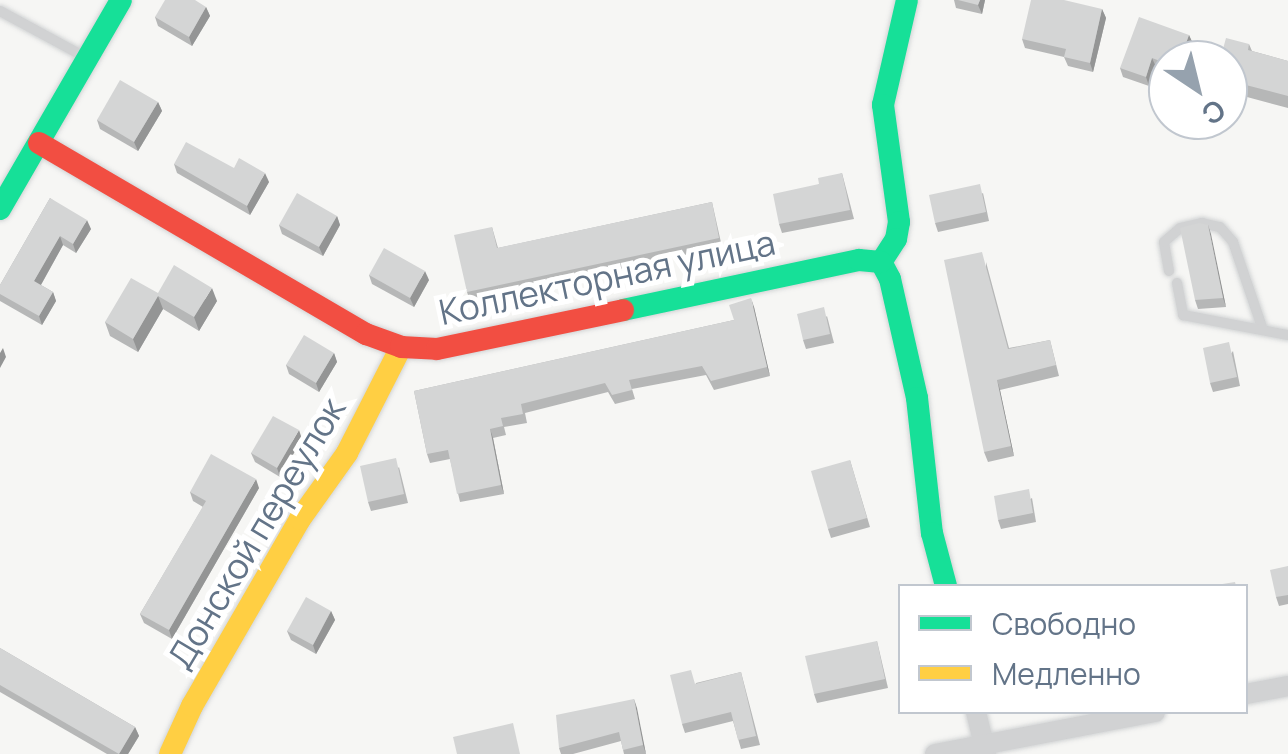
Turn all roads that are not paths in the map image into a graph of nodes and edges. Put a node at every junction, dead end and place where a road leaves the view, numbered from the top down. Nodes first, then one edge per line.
1 (121, 0) edge
2 (908, 0) edge
3 (0, 11) edge
4 (88, 59) junction
5 (38, 142) junction
6 (0, 209) edge
7 (881, 262) junction
8 (1170, 271) dead end
9 (1176, 283) dead end
10 (1262, 327) junction
11 (1288, 336) edge
12 (400, 348) junction
13 (945, 584) edge
14 (1288, 686) edge
15 (1248, 694) edge
16 (976, 714) edge
17 (1145, 714) edge
18 (985, 749) edge
19 (170, 754) edge
20 (935, 754) edge

1 - 4 street
2 - 7 street
3 - 4 lane
4 - 5 street
5 - 6 street
5 - 12 street, Коллекторная улица
7 - 12 street, Коллекторная улица
7 - 13 street
8 - 10 lane
9 - 10 lane
10 - 11 lane
12 - 19 street, Донской переулок
14 - 15 street
16 - 18 street
17 - 18 street
18 - 20 street

